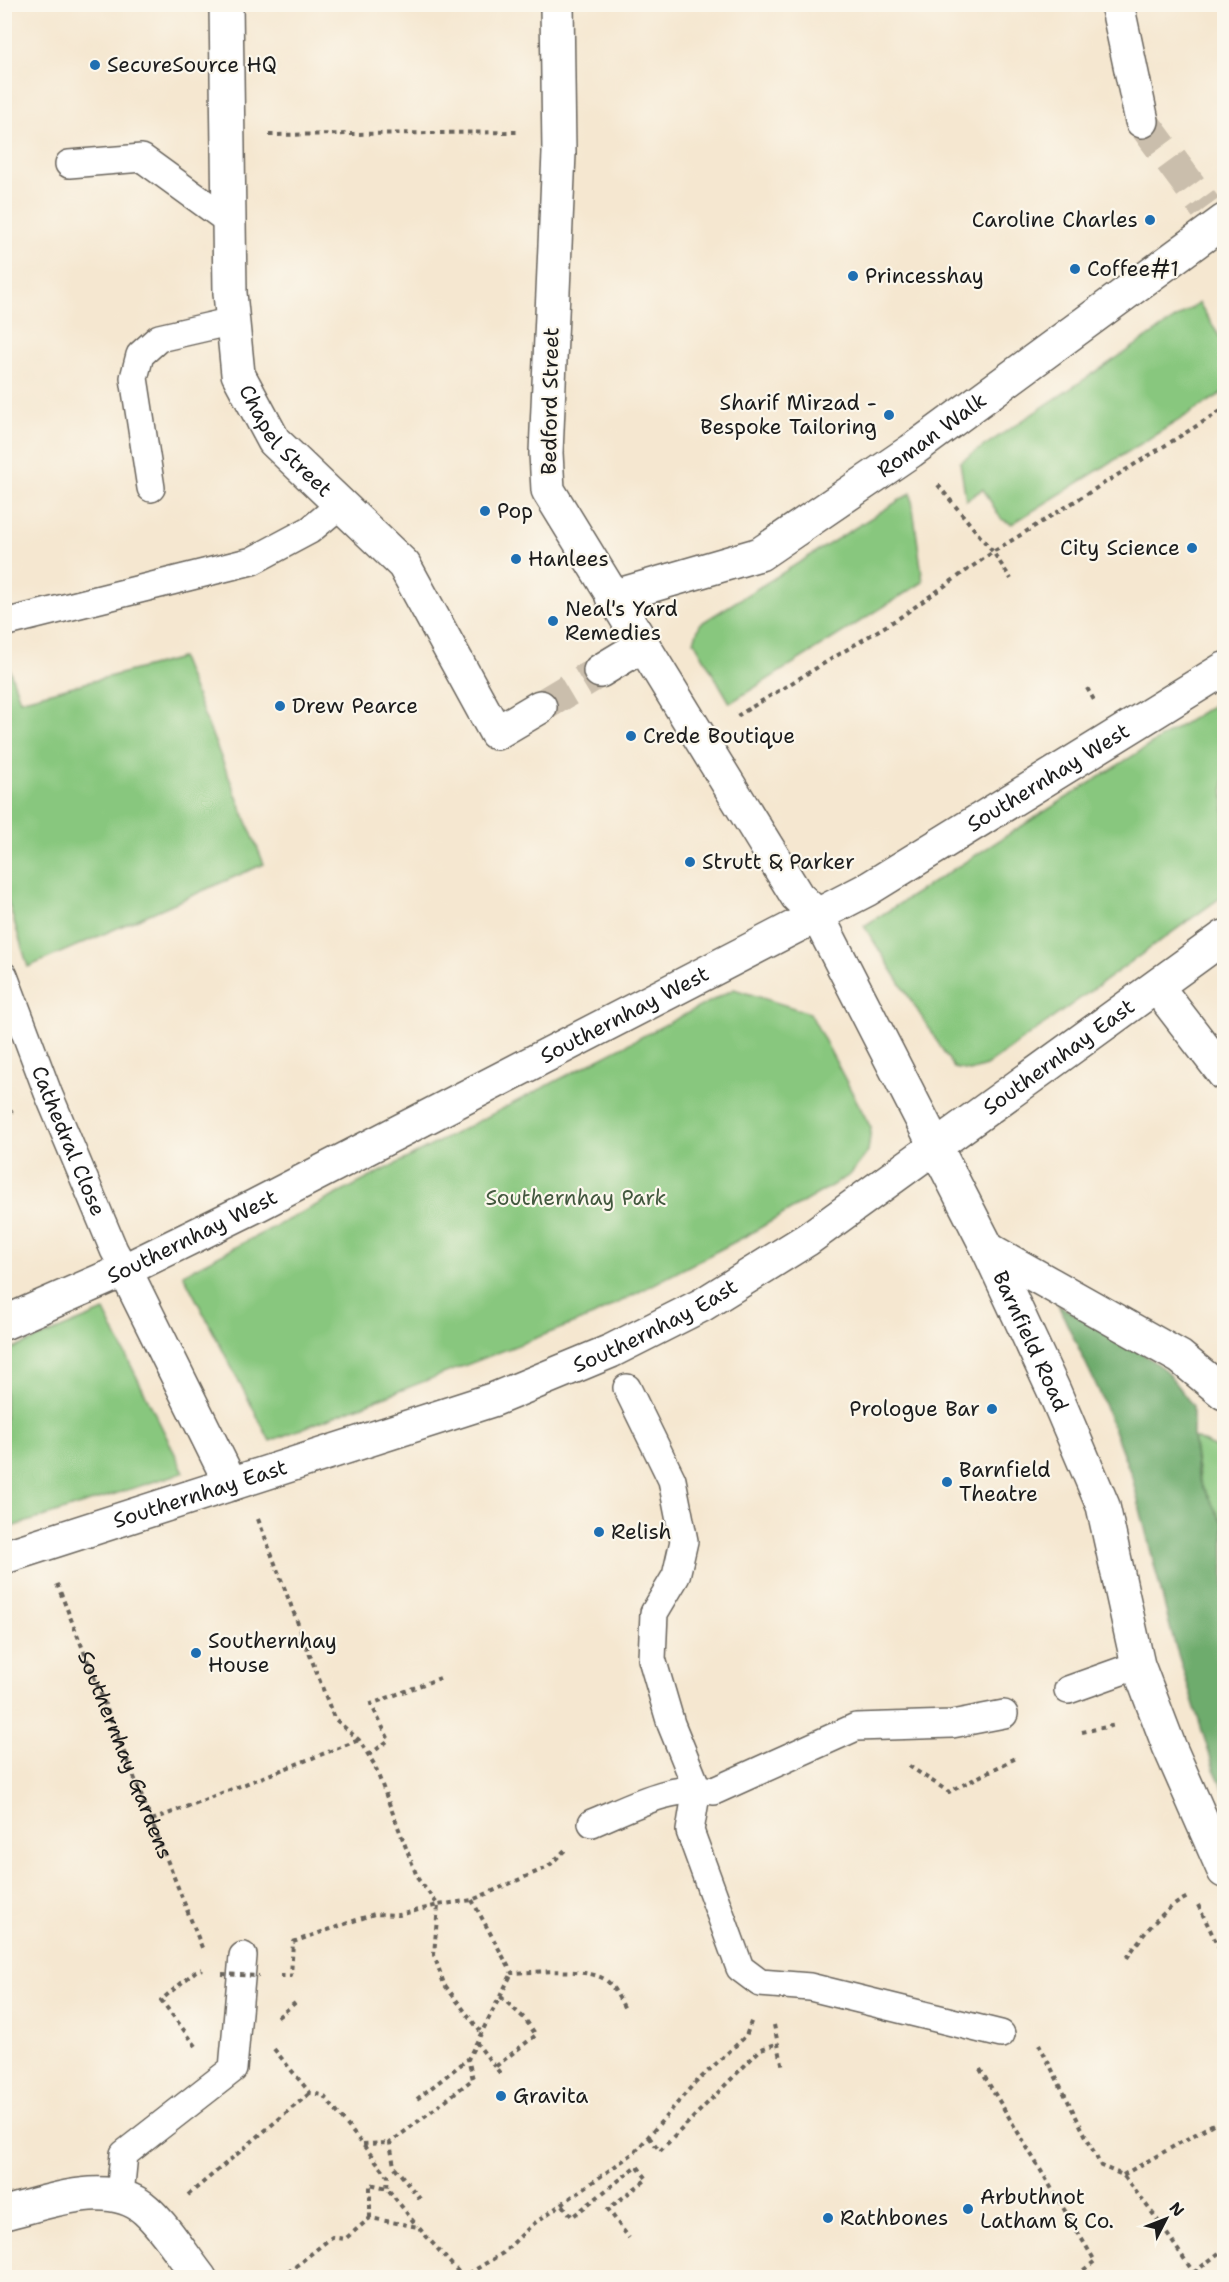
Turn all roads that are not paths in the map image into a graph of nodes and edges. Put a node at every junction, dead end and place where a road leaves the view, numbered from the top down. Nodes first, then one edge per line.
1 (226, 4) edge
2 (557, 4) edge
3 (1118, 4) edge
4 (1142, 121) tunnel mouth
5 (69, 164) dead end
6 (1216, 218) edge
7 (230, 222) junction
8 (233, 321) junction
9 (151, 488) dead end
10 (340, 505) junction
11 (612, 597) junction
12 (4, 623) edge
13 (643, 645) junction
14 (1224, 669) edge
15 (600, 671) tunnel mouth
16 (540, 707) tunnel mouth
17 (765, 845) joint
18 (817, 915) junction
19 (1224, 937) edge
20 (4, 976) edge
21 (1157, 987) junction
22 (1224, 1074) edge
23 (936, 1145) junction
24 (988, 1249) junction
25 (125, 1270) junction
26 (4, 1323) edge
27 (627, 1388) dead end
28 (1224, 1393) edge
29 (237, 1481) junction
30 (4, 1557) edge
31 (1138, 1665) junction
32 (1068, 1690) dead end
33 (1004, 1714) dead end
34 (697, 1788) junction
35 (592, 1823) road end
36 (1224, 1871) edge
37 (251, 1966) road end
38 (1001, 2034) road end
39 (120, 2195) junction
40 (4, 2213) edge
41 (200, 2277) edge

1 - 7 street, Chapel Street
2 - 11 street, Bedford Street
3 - 4 street
5 - 7 lane
6 - 11 street, Roman Walk
7 - 8 street, Chapel Street
8 - 9 lane
8 - 10 street, Chapel Street
10 - 12 lane
10 - 16 street, Chapel Street
11 - 13 street, Bedford Street
13 - 15 street
13 - 17 street, Bedford Street
14 - 18 street, Southernhay West
17 - 18 street, Barnfield Road
18 - 23 street, Barnfield Road
18 - 25 street, Southernhay West
19 - 21 street, Southernhay East
20 - 25 lane, Cathedral Close
21 - 22 street
21 - 23 street, Southernhay East
23 - 24 street, Barnfield Road
23 - 29 street, Southernhay East
24 - 28 street
24 - 31 street, Barnfield Road
25 - 26 street, Southernhay West
25 - 29 street
27 - 34 lane
29 - 30 street, Southernhay East
31 - 32 lane
31 - 36 street, Barnfield Road
33 - 34 lane
34 - 35 lane
34 - 38 lane
37 - 39 lane
39 - 40 street
39 - 41 street

